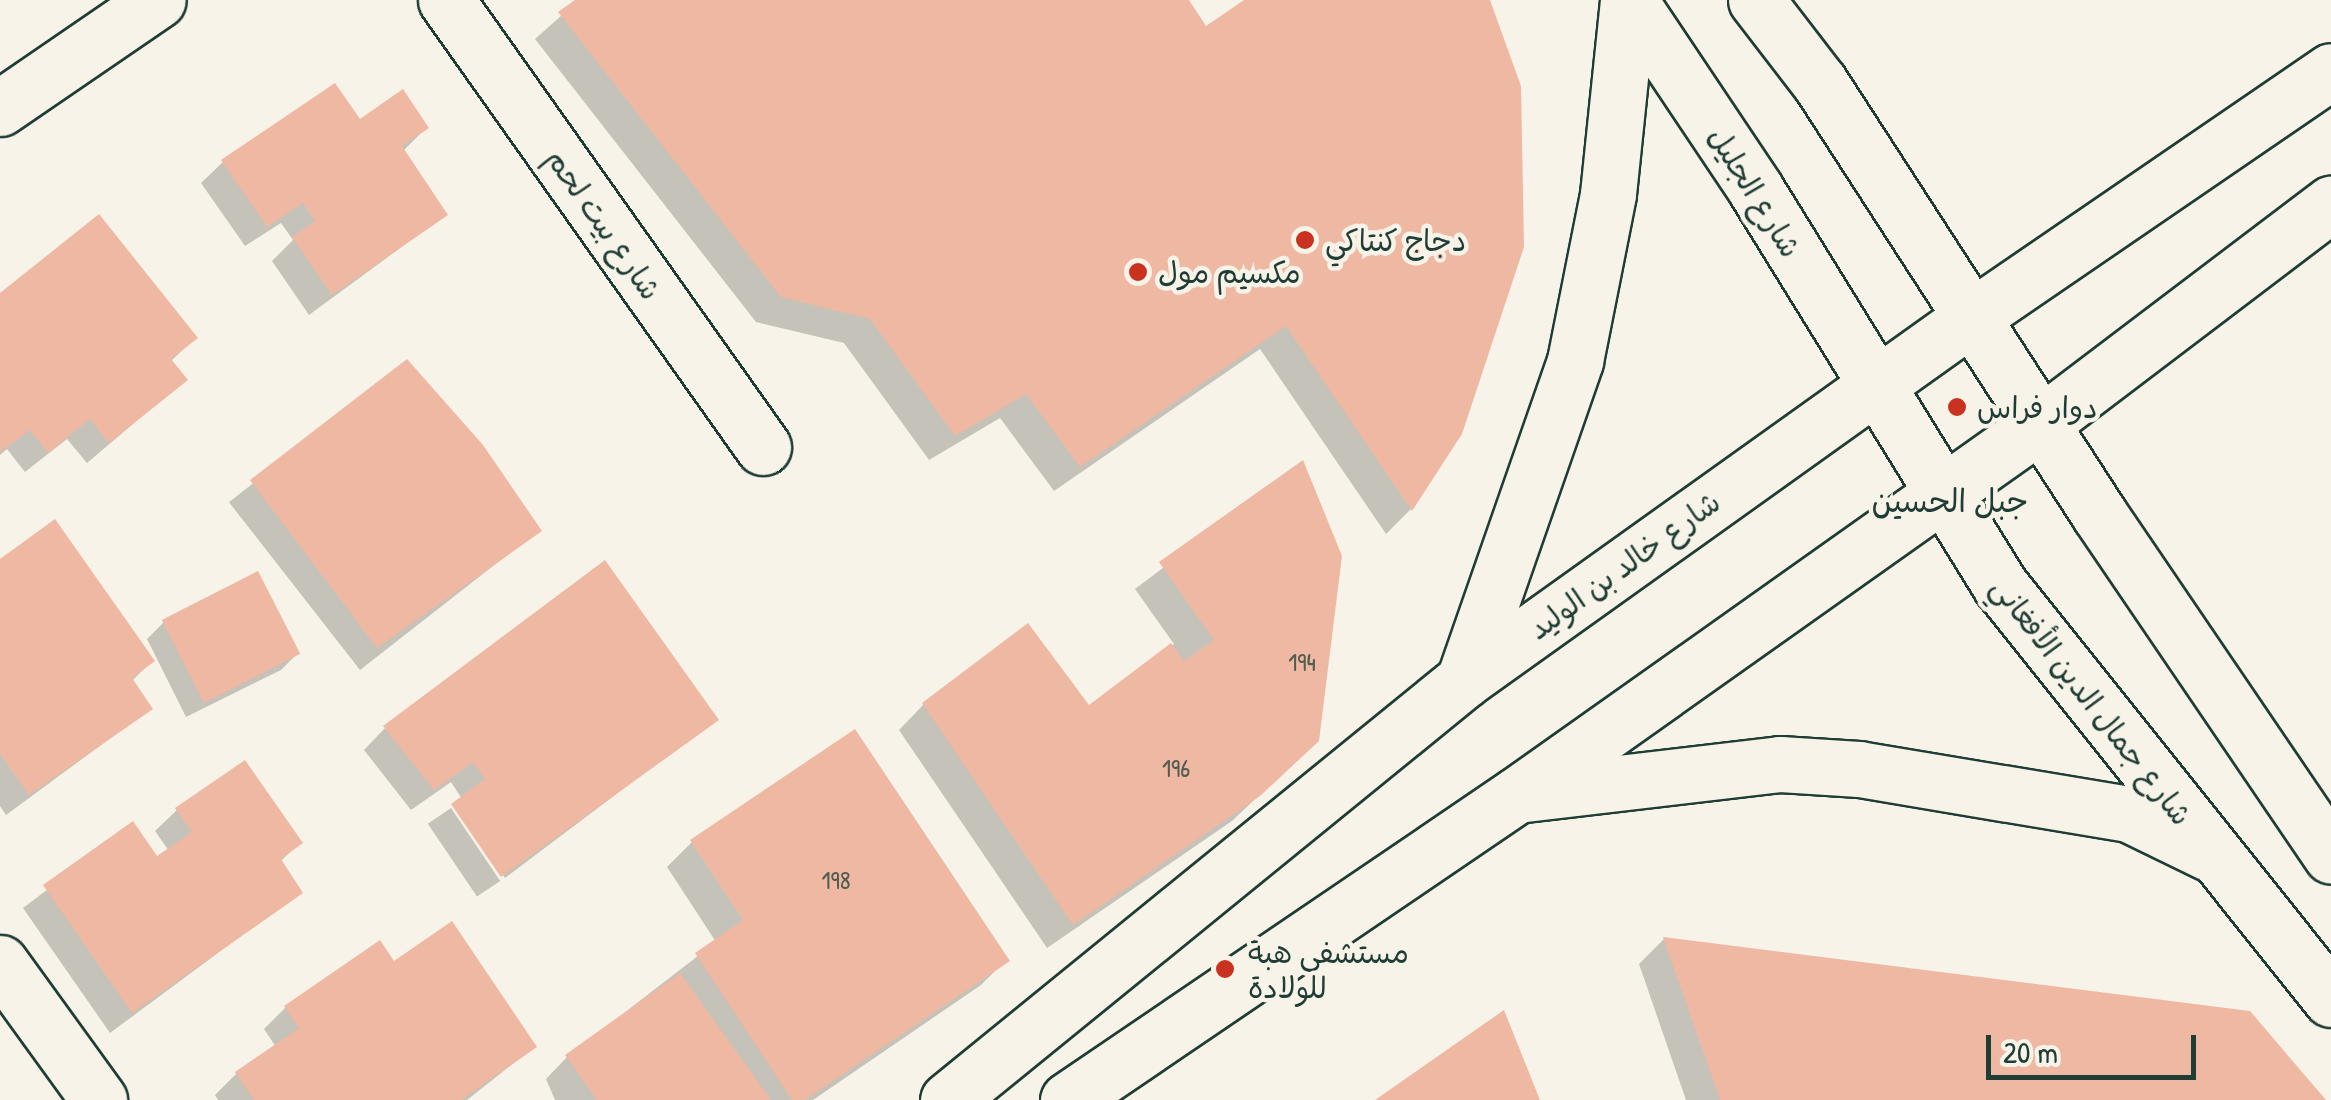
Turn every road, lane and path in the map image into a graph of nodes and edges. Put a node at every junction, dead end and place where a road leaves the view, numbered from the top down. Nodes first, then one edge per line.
1 (158, 0) edge
2 (446, 0) edge
3 (1628, 0) edge
4 (1756, 0) edge
5 (2331, 70) edge
6 (0, 108) edge
7 (2331, 204) edge
8 (1972, 317) junction
9 (1875, 387) junction
10 (2042, 423) junction
11 (763, 447) dead end
12 (1944, 493) junction
13 (1464, 680) junction
14 (1518, 796) junction
15 (2210, 853) junction
16 (2331, 856) edge
17 (0, 963) edge
18 (2331, 999) edge
19 (99, 1100) edge
20 (948, 1100) edge
21 (1068, 1100) edge

1 - 6 main road
2 - 11 main road, شارع بيت لحم
3 - 9 main road, شارع الجليل
3 - 13 main road
4 - 8 main road
5 - 8 main road, شارع خالد بن الوليد
7 - 10 main road
8 - 9 main road, شارع خالد بن الوليد
8 - 10 main road
9 - 12 main road, شارع جمال الدين الأفغاني
9 - 13 main road, شارع خالد بن الوليد
10 - 12 main road
10 - 16 main road
12 - 14 main road
12 - 15 main road, شارع جمال الدين الأفغاني
13 - 20 main road, شارع خالد بن الوليد
14 - 15 main road
14 - 21 main road
15 - 18 main road, شارع جمال الدين الأفغاني
17 - 19 main road

